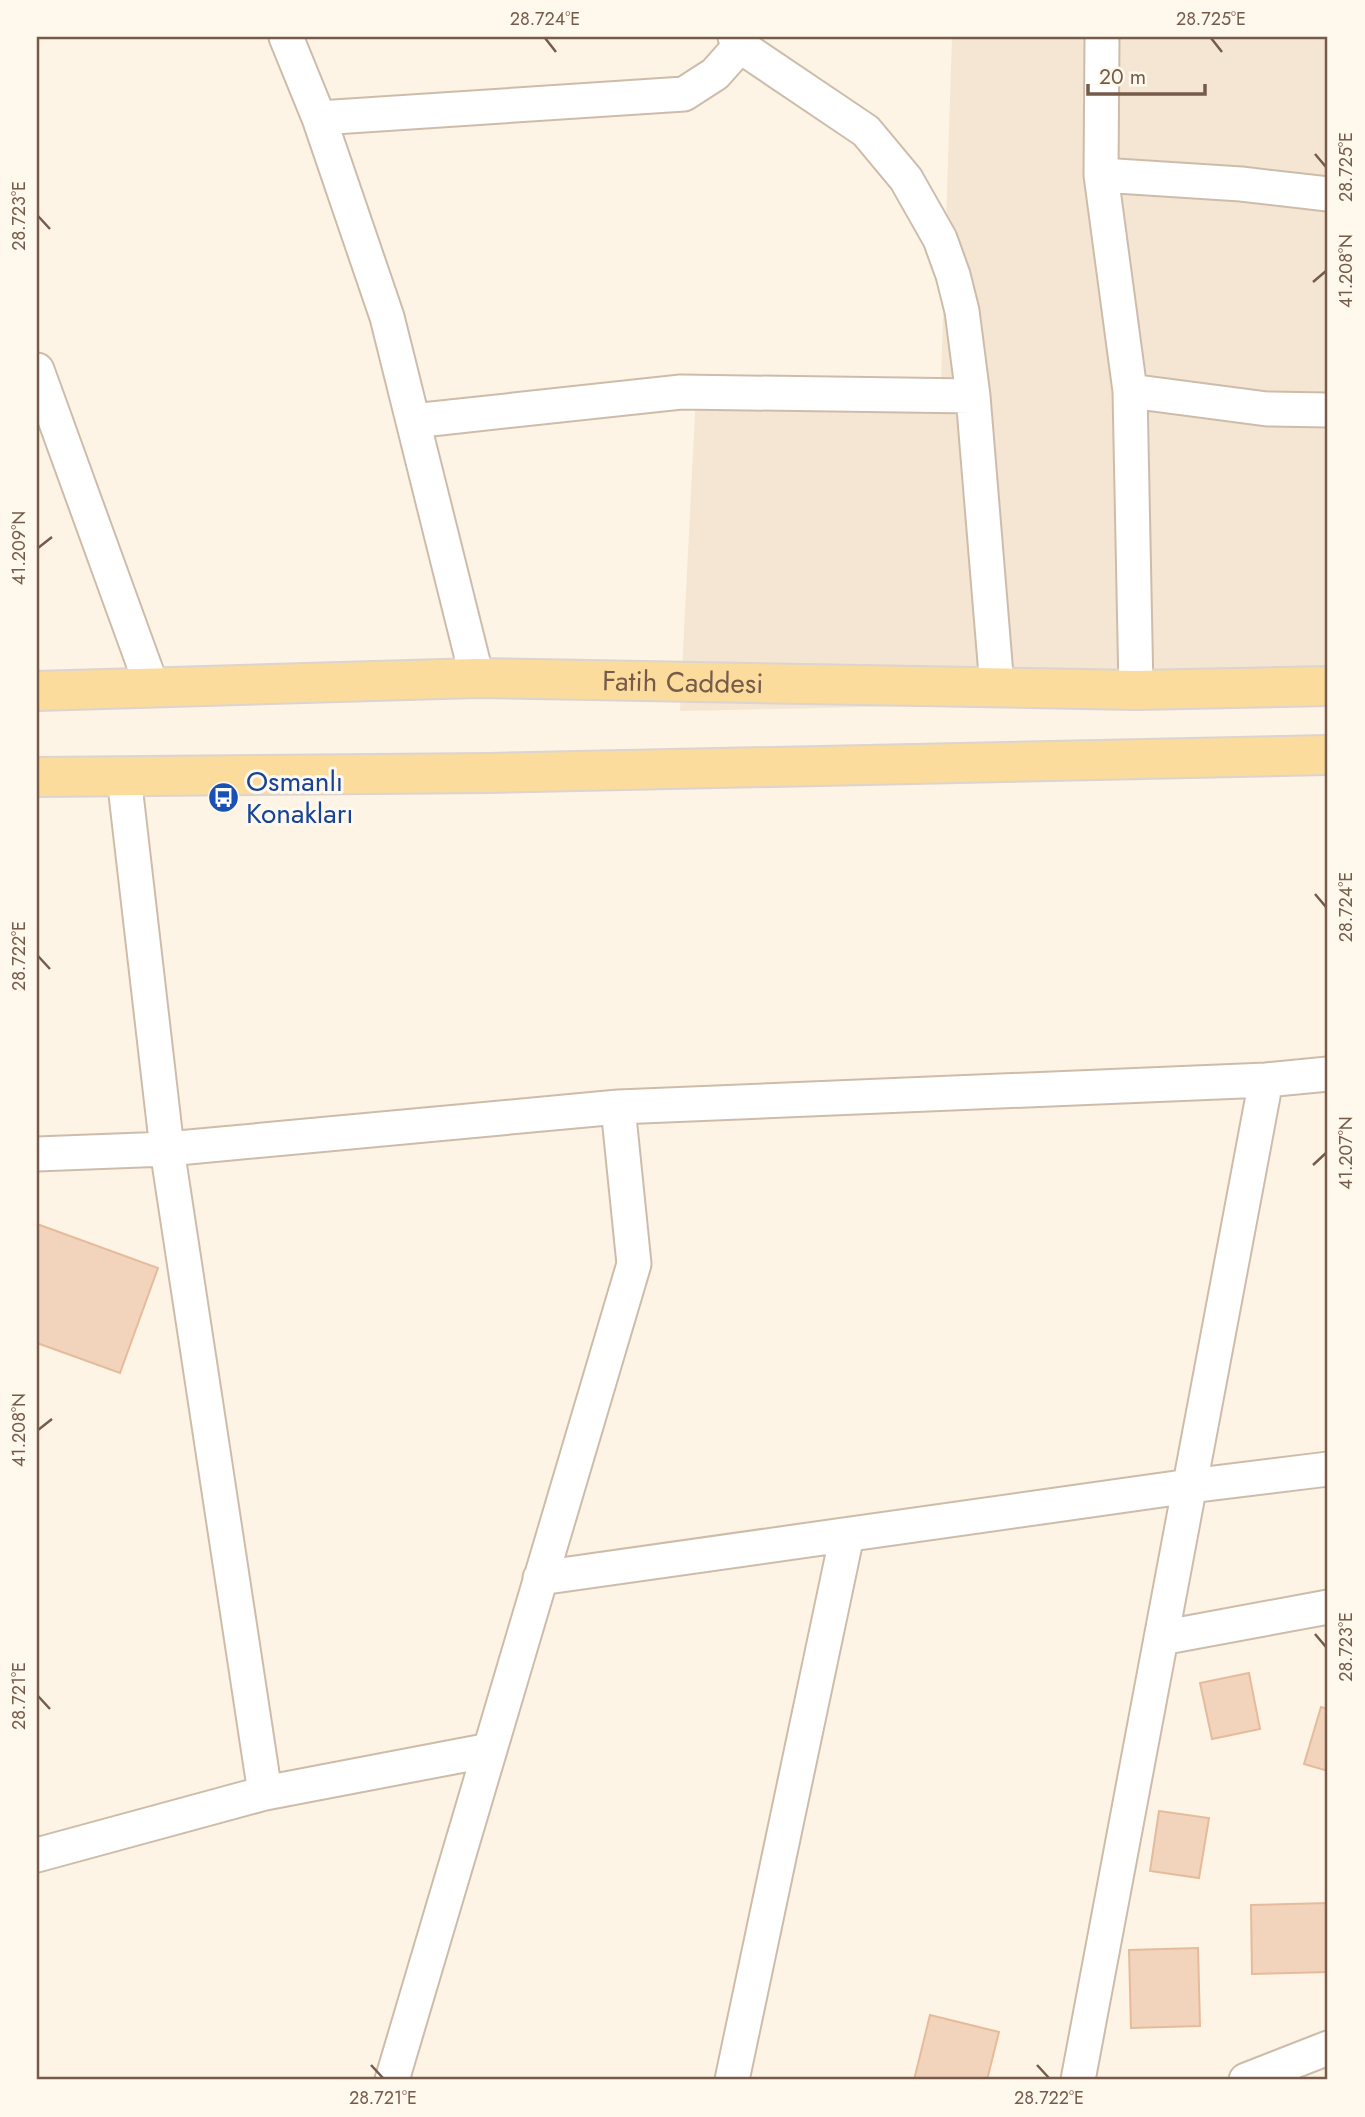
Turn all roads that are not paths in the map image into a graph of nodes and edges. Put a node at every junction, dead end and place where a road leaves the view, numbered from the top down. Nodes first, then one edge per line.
1 (286, 37) edge
2 (1102, 37) edge
3 (738, 41) edge
4 (319, 118) junction
5 (1101, 175) junction
6 (1328, 194) edge
7 (37, 370) edge
8 (1130, 391) junction
9 (973, 396) junction
10 (1328, 410) edge
11 (413, 421) junction
12 (477, 678) junction
13 (152, 687) junction
14 (997, 687) junction
15 (1328, 687) edge
16 (1136, 690) junction
17 (37, 691) edge
18 (1328, 755) edge
19 (37, 777) edge
20 (124, 777) junction
21 (1328, 1074) edge
22 (1266, 1080) junction
23 (618, 1107) junction
24 (167, 1149) junction
25 (37, 1154) edge
26 (1328, 1469) edge
27 (1190, 1486) junction
28 (847, 1535) junction
29 (540, 1578) junction
30 (1328, 1607) edge
31 (1161, 1638) junction
32 (490, 1750) junction
33 (265, 1793) junction
34 (37, 1855) edge
35 (1328, 2049) edge
36 (392, 2080) edge
37 (732, 2080) edge
38 (1078, 2080) edge
39 (1247, 2080) edge

1 - 4 street
2 - 5 street
3 - 4 street
3 - 9 street
4 - 11 street
5 - 6 street
5 - 8 street
7 - 13 street
8 - 10 street
8 - 16 street
9 - 11 street
9 - 14 street
11 - 12 street
12 - 13 main road, Fatih Caddesi
12 - 14 main road, Fatih Caddesi
13 - 17 main road, Fatih Caddesi
14 - 16 main road, Fatih Caddesi
15 - 16 main road, Fatih Caddesi
18 - 20 main road
19 - 20 main road
20 - 24 street
21 - 22 street
22 - 23 street
22 - 27 street
23 - 24 street
23 - 29 street
24 - 25 street
24 - 33 street
26 - 27 street
27 - 28 street
27 - 31 street
28 - 29 street
28 - 37 street
29 - 32 street
30 - 31 street
31 - 38 street
32 - 33 street
32 - 36 street
33 - 34 street
35 - 39 street

